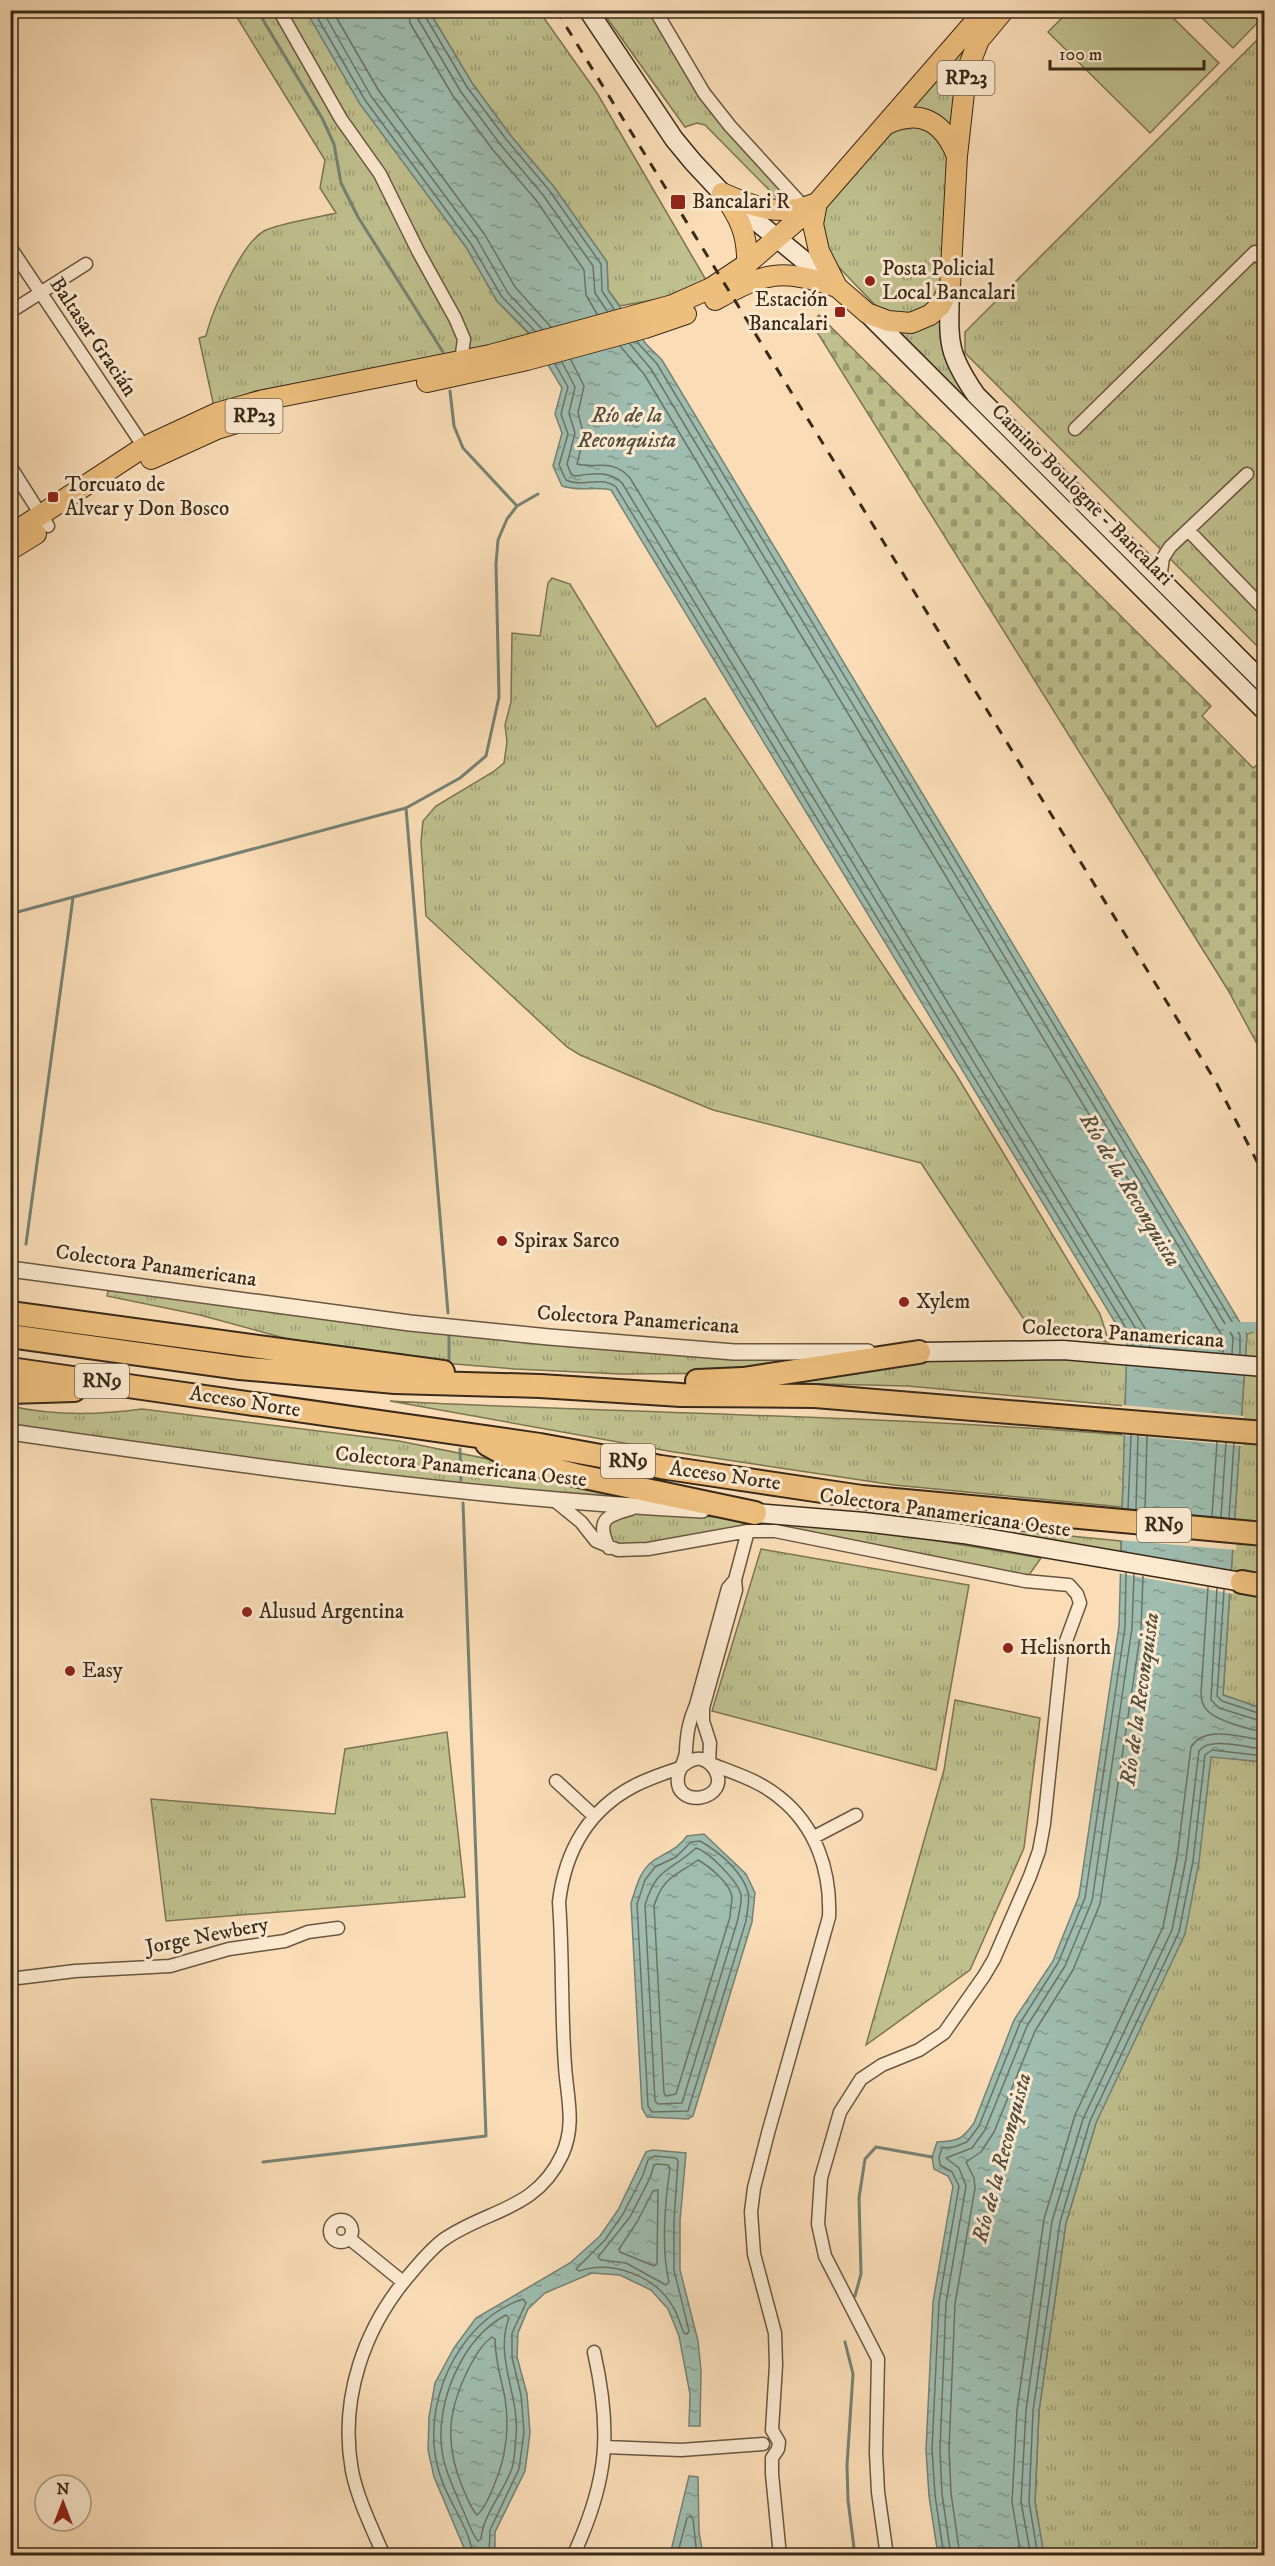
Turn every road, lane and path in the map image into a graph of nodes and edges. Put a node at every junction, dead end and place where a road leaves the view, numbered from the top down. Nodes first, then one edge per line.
1 (279, 10) edge
2 (588, 10) edge
3 (655, 10) edge
4 (985, 10) edge
5 (1004, 10) edge
6 (881, 127) junction
7 (957, 156) junction
8 (722, 193) junction
9 (811, 205) junction
10 (779, 238) junction
11 (10, 247) edge
12 (1264, 262) edge
13 (86, 264) dead end
14 (747, 264) junction
15 (837, 287) junction
16 (950, 287) junction
17 (40, 293) junction
18 (10, 312) edge
19 (867, 313) junction
20 (642, 321) junction
21 (523, 354) junction
22 (461, 361) junction
23 (1074, 429) dead end
24 (144, 447) junction
25 (10, 466) edge
26 (1247, 474) dead end
27 (45, 520) junction
28 (1188, 530) junction
29 (10, 535) edge
30 (10, 550) edge
31 (1160, 579) junction
32 (1264, 609) edge
33 (1264, 683) edge
34 (1264, 710) edge
35 (10, 1269) edge
36 (10, 1313) edge
37 (10, 1336) edge
38 (919, 1352) junction
39 (1264, 1367) edge
40 (10, 1369) edge
41 (540, 1386) junction
42 (10, 1392) edge
43 (193, 1394) junction
44 (10, 1432) edge
45 (1264, 1433) edge
46 (474, 1437) junction
47 (554, 1500) junction
48 (638, 1507) junction
49 (752, 1522) junction
50 (1264, 1534) edge
51 (609, 1548) junction
52 (735, 1580) junction
53 (1257, 1583) edge
54 (689, 1719) junction
55 (703, 1721) junction
56 (710, 1763) junction
57 (683, 1766) junction
58 (657, 1776) junction
59 (741, 1776) junction
60 (556, 1781) dead end
61 (717, 1785) junction
62 (680, 1788) junction
63 (856, 1815) dead end
64 (594, 1816) junction
65 (814, 1837) junction
66 (338, 1928) dead end
67 (10, 1979) edge
68 (350, 2239) dead end
69 (403, 2282) junction
70 (594, 2352) dead end
71 (772, 2430) junction
72 (764, 2444) junction
73 (605, 2447) junction
74 (772, 2458) junction
75 (384, 2556) edge
76 (573, 2556) edge
77 (780, 2556) edge
78 (887, 2556) edge

1 - 22 street
2 - 8 main road
3 - 9 street
4 - 6 main road, RP23
5 - 7 main road, RP23
6 - 7 main road
6 - 9 main road, RP23
7 - 16 main road, RP23
8 - 9 main road
8 - 10 main road
8 - 14 main road
9 - 10 main road, RP23
9 - 15 main road
10 - 14 main road, RP23
10 - 15 main road
11 - 17 street, Baltasar Gracián
12 - 23 street
13 - 17 street
14 - 20 main road, RP23
15 - 19 main road, RP23
15 - 20 main road, RP23
16 - 19 main road, RP23
16 - 31 main road, Camino Boulogne - Bancalari
17 - 18 street
17 - 24 street, Baltasar Gracián
19 - 34 main road, Camino Boulogne - Bancalari
20 - 21 main road, RP23
21 - 22 main road, RP23
21 - 27 main road, RP23
22 - 24 main road, RP23
24 - 27 main road, RP23
25 - 27 street
26 - 28 street
27 - 29 main road, RP23
27 - 30 main road, RP23
28 - 31 street
28 - 32 street
31 - 33 main road, Camino Boulogne - Bancalari
35 - 38 street, Colectora Panamericana
36 - 41 highway
37 - 41 highway, Acceso Norte / RN9
38 - 39 main road, Colectora Panamericana
38 - 41 highway
40 - 43 highway, Acceso Norte / RN9
41 - 45 highway, Acceso Norte / RN9
42 - 43 highway
43 - 46 highway, Acceso Norte / RN9
44 - 47 street, Colectora Panamericana Oeste
46 - 49 highway
46 - 50 highway, Acceso Norte / RN9
47 - 48 street, Colectora Panamericana Oeste
47 - 51 street
48 - 49 street, Colectora Panamericana Oeste
48 - 51 street
49 - 51 street
49 - 52 street
49 - 53 main road, Colectora Panamericana Oeste
49 - 78 street
52 - 54 street
52 - 55 street
54 - 55 street
54 - 57 street
55 - 56 street
56 - 57 street
56 - 59 street
56 - 61 street
57 - 58 street
57 - 62 street
58 - 62 street
58 - 64 street
59 - 61 street
59 - 65 street
60 - 64 street
61 - 62 street
63 - 65 street
64 - 69 street
65 - 71 street
66 - 67 street, Jorge Newbery
68 - 69 street
69 - 75 street
70 - 73 street
71 - 72 street
71 - 74 street
72 - 73 street
72 - 74 street
73 - 76 street
74 - 77 street

